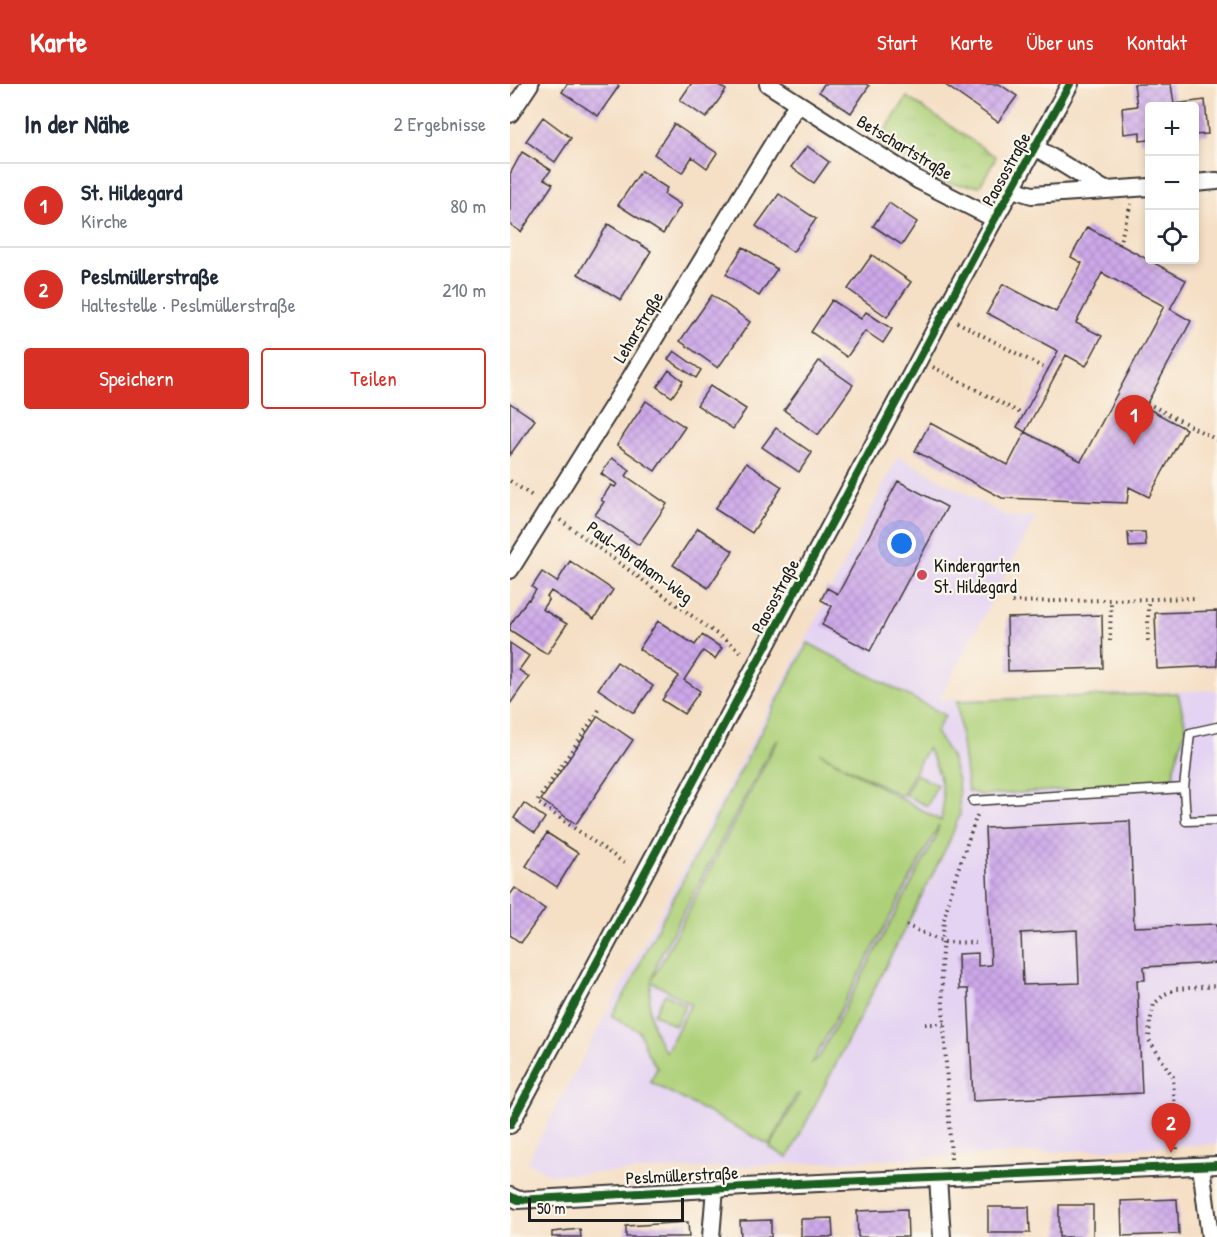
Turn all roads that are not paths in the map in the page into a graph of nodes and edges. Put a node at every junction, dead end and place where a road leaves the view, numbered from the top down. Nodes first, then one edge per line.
1 (530, 84) edge
2 (768, 84) edge
3 (1070, 84) edge
4 (797, 104) junction
5 (510, 114) edge
6 (1035, 147) junction
7 (1217, 181) edge
8 (1199, 183) edge
9 (1145, 187) edge
10 (1012, 189) junction
11 (1105, 190) junction
12 (995, 219) junction
13 (510, 570) edge
14 (1217, 728) edge
15 (1184, 788) junction
16 (978, 801) road end
17 (1217, 820) edge
18 (510, 1125) edge
19 (1209, 1166) edge
20 (938, 1178) junction
21 (715, 1188) junction
22 (510, 1196) edge
23 (711, 1237) edge
24 (942, 1237) edge
25 (1210, 1237) edge

1 - 5 street
2 - 4 street, Betschartstraße
3 - 6 street, Paosostraße
4 - 12 street, Betschartstraße
4 - 13 street, Leharstraße
6 - 10 street, Paosostraße
6 - 11 street
7 - 8 street
9 - 11 street
10 - 11 street
10 - 12 street, Paosostraße
12 - 18 street, Paosostraße
14 - 15 lane
15 - 16 lane
15 - 17 lane
19 - 20 street, Peslmüllerstraße
19 - 25 street
20 - 21 street, Peslmüllerstraße
20 - 24 street
21 - 22 street, Peslmüllerstraße
21 - 23 street

